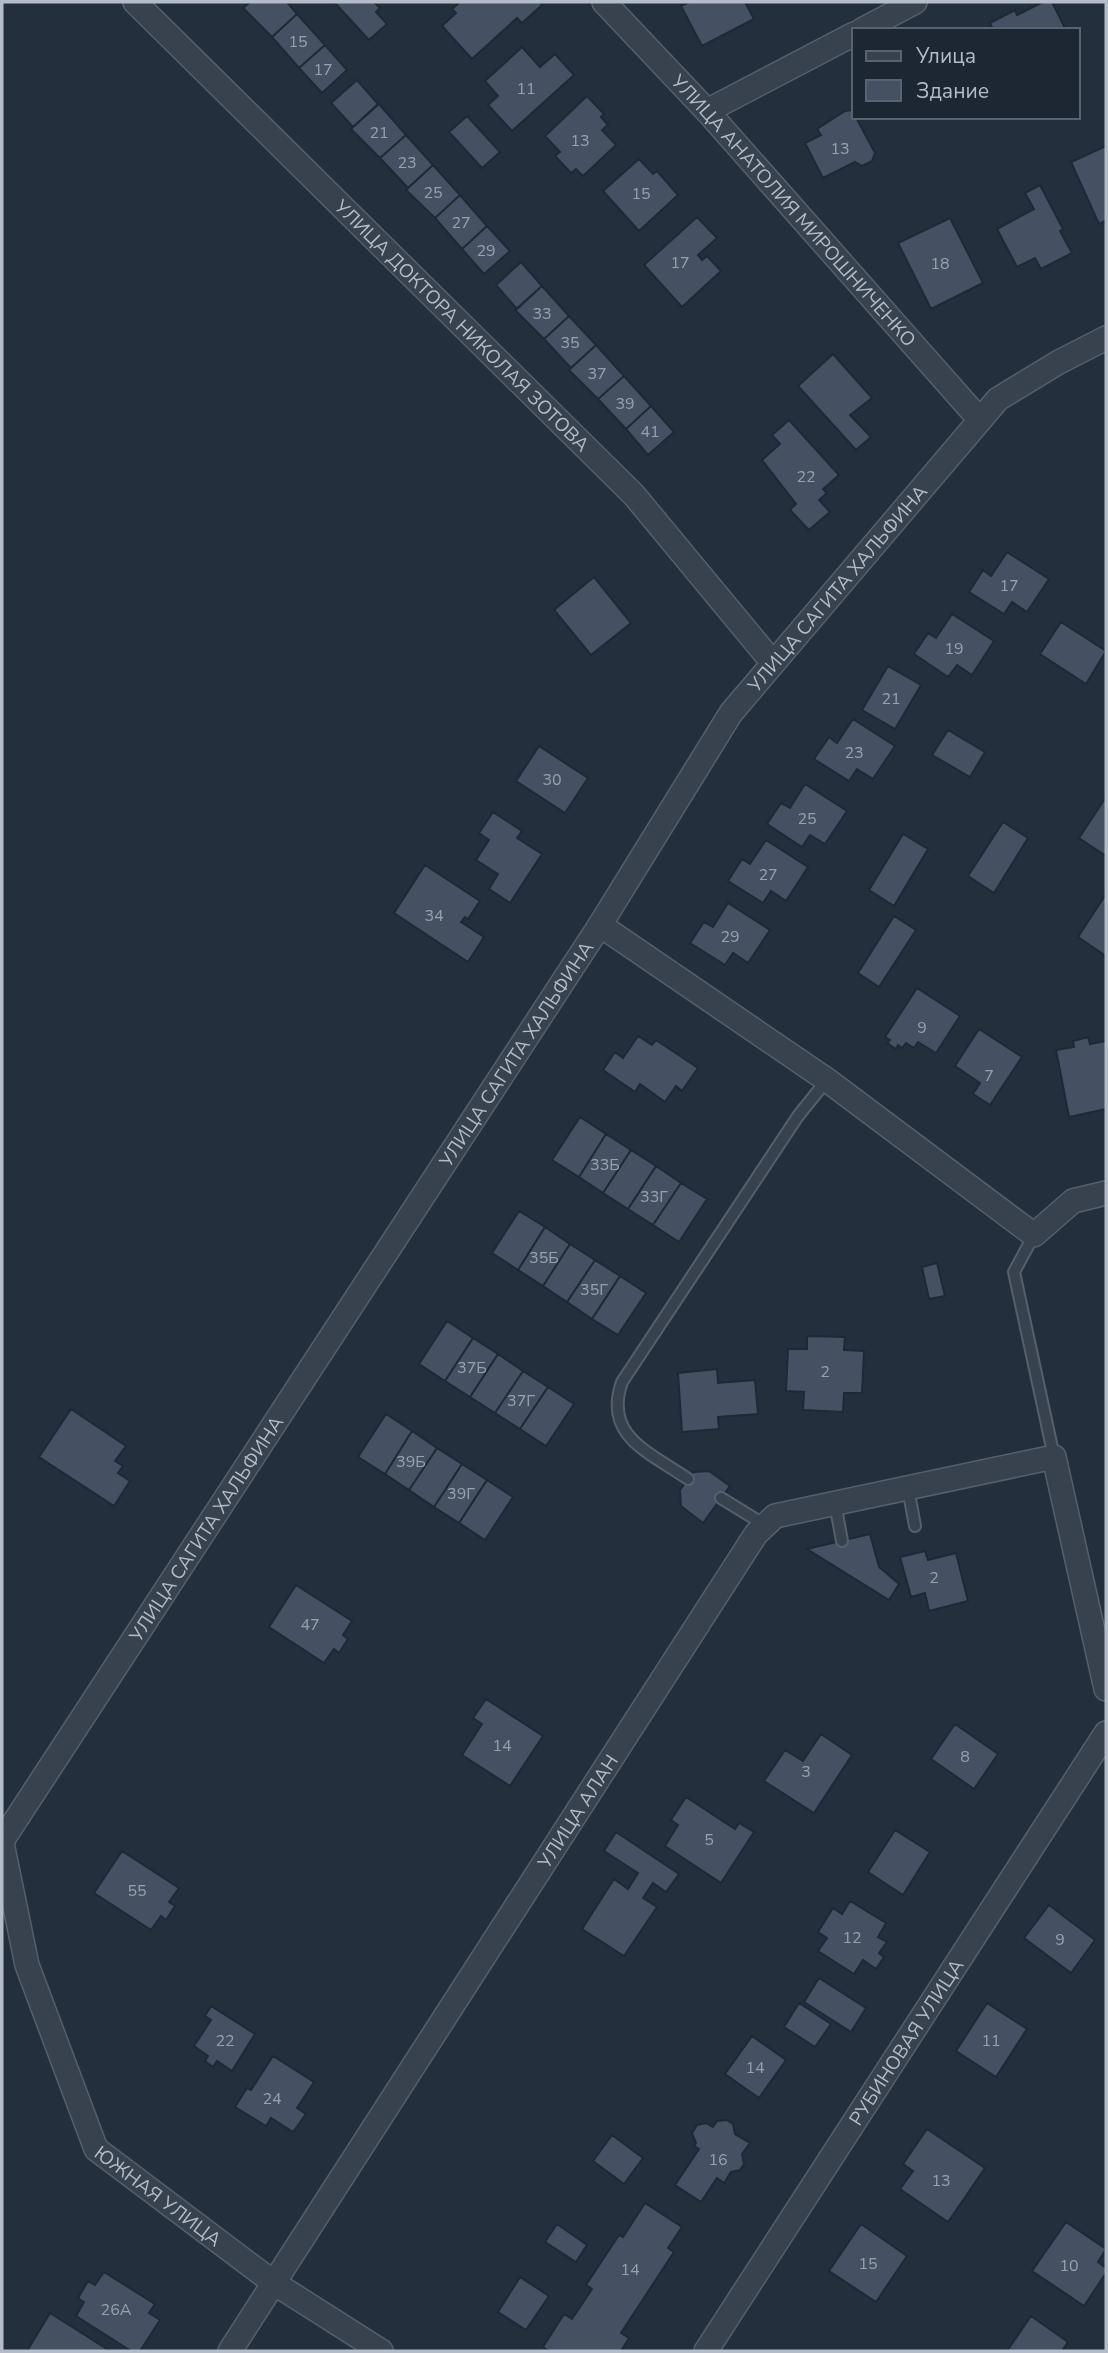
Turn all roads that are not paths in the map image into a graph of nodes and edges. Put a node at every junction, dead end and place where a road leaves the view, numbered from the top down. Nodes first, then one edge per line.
1 (135, 2) edge
2 (604, 2) edge
3 (915, 2) edge
4 (866, 28) edge
5 (852, 35) edge
6 (708, 111) junction
7 (1106, 338) edge
8 (980, 420) junction
9 (773, 663) junction
10 (600, 925) junction
11 (827, 1080) junction
12 (1106, 1193) edge
13 (1034, 1235) junction
14 (1054, 1457) junction
15 (688, 1479) dead end
16 (908, 1488) junction
17 (721, 1497) dead end
18 (835, 1503) junction
19 (765, 1525) junction
20 (915, 1525) dead end
21 (842, 1541) dead end
22 (1106, 1689) edge
23 (1106, 1733) edge
24 (2, 1842) edge
25 (274, 2283) junction
26 (230, 2351) edge
27 (381, 2351) edge
28 (706, 2351) edge

1 - 9 street, УЛИЦА ДОКТОРА НИКОЛАЯ ЗОТОВА
2 - 6 street, УЛИЦА АНАТОЛИЯ МИРОШНИЧЕНКО
3 - 4 street
5 - 6 street
6 - 8 street, УЛИЦА АНАТОЛИЯ МИРОШНИЧЕНКО
7 - 8 street, УЛИЦА САГИТА ХАЛЬФИНА
8 - 9 street, УЛИЦА САГИТА ХАЛЬФИНА
9 - 10 street, УЛИЦА САГИТА ХАЛЬФИНА
10 - 11 street
10 - 24 street, УЛИЦА САГИТА ХАЛЬФИНА
11 - 13 street
11 - 15 lane
12 - 13 street
13 - 14 lane
14 - 16 street, УЛИЦА АЛАН
14 - 22 street
16 - 18 street, УЛИЦА АЛАН
16 - 20 lane
17 - 19 lane
18 - 19 street, УЛИЦА АЛАН
18 - 21 lane
19 - 25 street, УЛИЦА АЛАН
23 - 28 street, РУБИНОВАЯ УЛИЦА
24 - 25 street, ЮЖНАЯ УЛИЦА
25 - 26 street, УЛИЦА АЛАН
25 - 27 street, ЮЖНАЯ УЛИЦА

